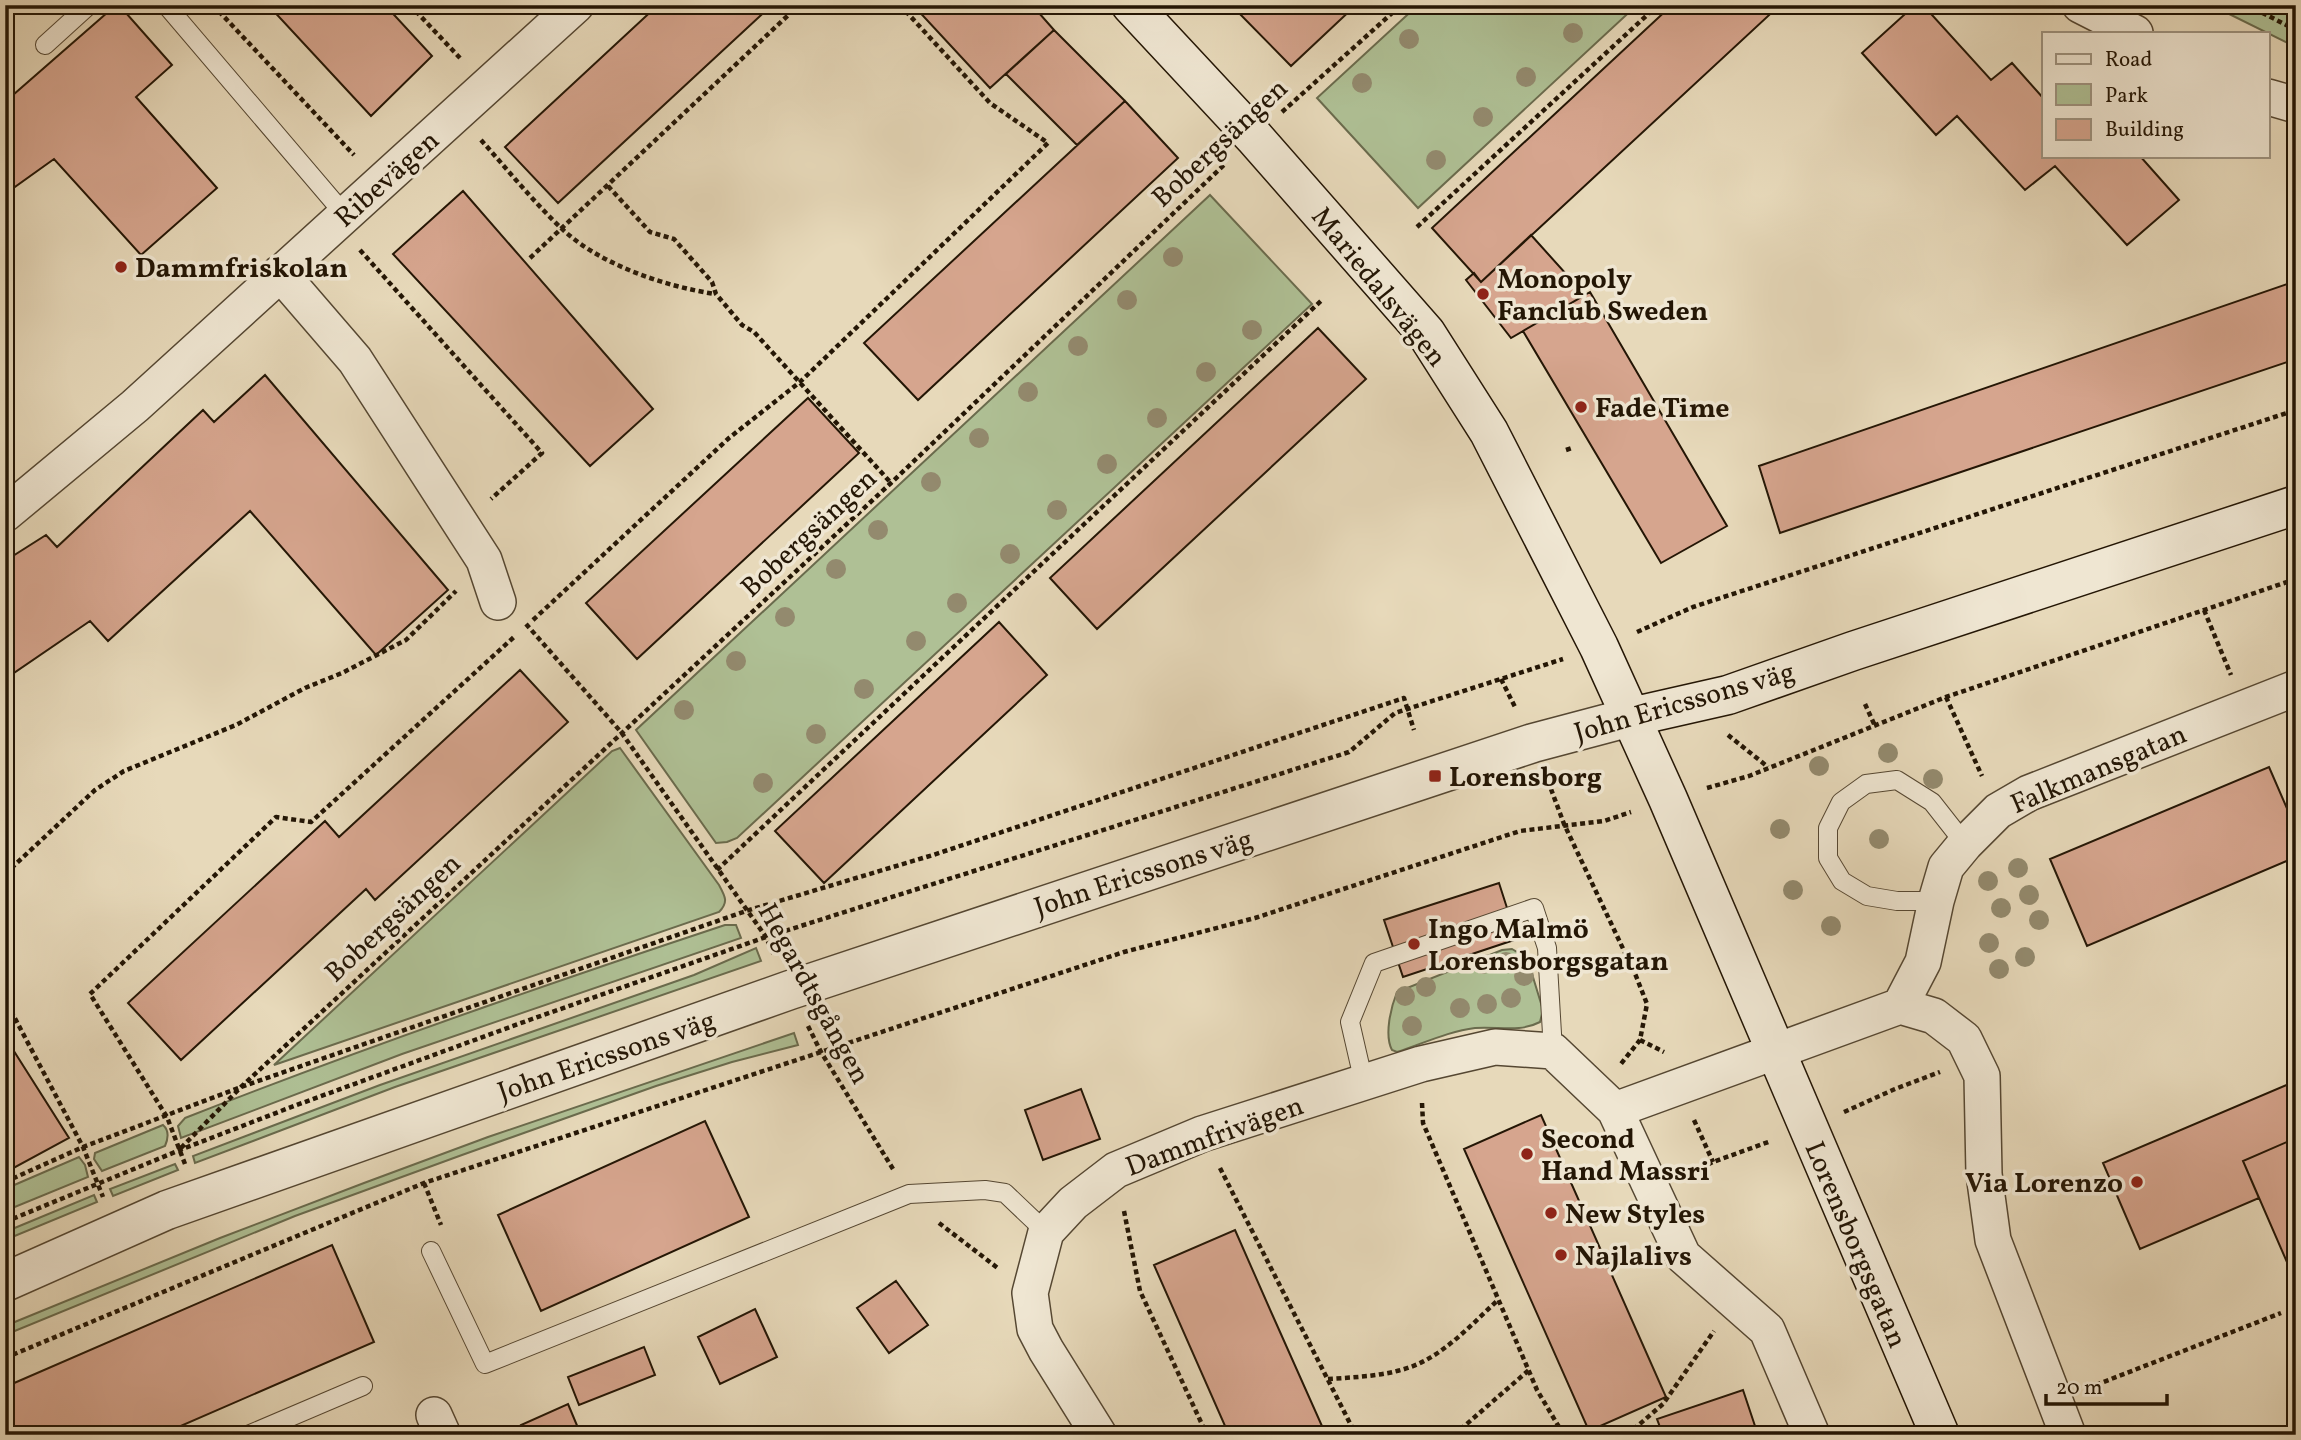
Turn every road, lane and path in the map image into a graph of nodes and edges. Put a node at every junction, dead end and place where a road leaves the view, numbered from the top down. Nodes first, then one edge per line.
1 (89, 5) edge
2 (166, 5) edge
3 (214, 5) edge
4 (410, 5) edge
5 (576, 5) edge
6 (799, 5) edge
7 (900, 5) edge
8 (1131, 5) edge
9 (1401, 5) edge
10 (1658, 5) edge
11 (2080, 5) edge
12 (2247, 5) edge
13 (2296, 30) edge
14 (2133, 32) edge
15 (45, 45) dead end
16 (487, 86) junction
17 (2270, 98) edge
18 (2296, 105) edge
19 (457, 113) junction
20 (1254, 137) junction
21 (380, 183) junction
22 (608, 186) junction
23 (340, 219) junction
24 (1418, 227) dead end
25 (561, 228) junction
26 (530, 258) dead end
27 (280, 273) junction
28 (716, 294) junction
29 (1323, 299) dead end
30 (800, 382) junction
31 (2296, 410) edge
32 (891, 484) junction
33 (2296, 505) edge
34 (5, 514) edge
35 (462, 525) junction
36 (2296, 579) edge
37 (494, 591) junction
38 (1693, 607) dead end
39 (2204, 610) junction
40 (527, 625) junction
41 (1501, 679) dead end
42 (2296, 688) edge
43 (1946, 697) junction
44 (1865, 704) dead end
45 (2244, 708) junction
46 (1407, 709) junction
47 (1630, 717) junction
48 (1875, 726) junction
49 (1414, 730) dead end
50 (621, 732) junction
51 (1668, 799) junction
52 (1998, 811) junction
53 (1564, 824) junction
54 (1965, 844) junction
55 (717, 870) junction
56 (5, 874) edge
57 (1936, 901) junction
58 (746, 911) junction
59 (766, 937) junction
60 (790, 990) junction
61 (5, 1005) edge
62 (1900, 1006) junction
63 (1553, 1051) junction
64 (821, 1052) junction
65 (1776, 1052) junction
66 (1421, 1064) junction
67 (1364, 1083) junction
68 (241, 1087) junction
69 (1606, 1102) junction
70 (167, 1116) junction
71 (1202, 1134) junction
72 (83, 1147) junction
73 (180, 1150) junction
74 (1116, 1170) junction
75 (5, 1182) edge
76 (98, 1183) junction
77 (424, 1183) junction
78 (909, 1194) junction
79 (5, 1222) edge
80 (1046, 1232) junction
81 (431, 1251) joint
82 (5, 1282) edge
83 (1030, 1293) junction
84 (1499, 1300) junction
85 (1735, 1301) junction
86 (2281, 1313) dead end
87 (5, 1358) edge
88 (1529, 1370) junction
89 (1328, 1379) junction
90 (363, 1386) dead end
91 (2055, 1401) junction
92 (248, 1435) edge
93 (1099, 1435) edge
94 (1207, 1435) edge
95 (1356, 1435) edge
96 (1454, 1435) edge
97 (1570, 1435) edge
98 (1627, 1435) edge
99 (1812, 1435) edge
100 (1940, 1435) edge
101 (2068, 1435) edge

1 - 15 lane
2 - 23 lane
3 - 21 path
4 - 16 path
5 - 16 street, Ribevägen
6 - 22 path
7 - 30 path
8 - 20 main road, Mariedalsvägen
9 - 20 path, Bobergsängen
10 - 24 path
11 - 14 street
12 - 13 path
16 - 19 street, Ribevägen
17 - 18 street
19 - 21 street, Ribevägen
19 - 25 path
20 - 32 path, Bobergsängen
20 - 47 main road, Mariedalsvägen
21 - 23 street, Ribevägen
22 - 25 path
22 - 28 path
23 - 27 street, Ribevägen
23 - 35 path
25 - 26 path
25 - 28 path
27 - 34 street, Ribevägen
27 - 35 street
28 - 30 path
29 - 55 path
30 - 32 path
30 - 40 path
31 - 38 path
32 - 50 path, Bobergsängen
33 - 47 main road, John Ericssons väg
35 - 37 street
36 - 39 path
37 - 40 path, Hegardtsgången
37 - 56 path
39 - 43 path
39 - 45 path
40 - 50 path, Hegardtsgången
40 - 70 path
41 - 46 path
42 - 45 street, Falkmansgatan
43 - 48 path
43 - 52 path
44 - 48 path
45 - 52 street, Falkmansgatan
46 - 49 path
46 - 58 path
46 - 59 path
47 - 51 main road, Lorensborgsgatan
47 - 60 main road, John Ericssons väg
48 - 51 path
50 - 55 path, Hegardtsgången
50 - 68 path, Bobergsängen
51 - 53 path
51 - 65 main road, Lorensborgsgatan
52 - 54 street, Falkmansgatan
53 - 64 path
53 - 69 path
54 - 57 street, Falkmansgatan
54 - 57 lane
55 - 58 path, Hegardtsgången
57 - 62 street, Falkmansgatan
58 - 59 path, Hegardtsgången
58 - 68 path
59 - 60 path, Hegardtsgången
59 - 73 path
60 - 64 path, Hegardtsgången
60 - 82 main road, John Ericssons väg
61 - 72 path
62 - 65 street
62 - 91 street
63 - 66 street, Dammfrivägen
63 - 67 lane
63 - 69 street
64 - 77 path
64 - 78 path, Hegardtsgången
65 - 69 street
65 - 100 main road, Lorensborgsgatan
66 - 67 street, Dammfrivägen
66 - 84 path
67 - 71 street, Dammfrivägen
68 - 70 path
68 - 73 path, Bobergsängen
69 - 85 street
70 - 72 path
70 - 73 path
71 - 74 street, Dammfrivägen
71 - 89 path
72 - 75 path
72 - 76 path
73 - 76 path
74 - 80 street, Dammfrivägen
74 - 94 path
76 - 79 path
77 - 81 path
77 - 87 path
78 - 80 lane
78 - 81 lane
78 - 83 path, Hegardtsgången
80 - 83 street, Dammfrivägen
83 - 93 street, Dammfrivägen
84 - 88 path
84 - 89 path
85 - 98 path
85 - 99 street
86 - 91 path
88 - 96 path
88 - 97 path
89 - 95 path
90 - 92 lane
91 - 101 street

